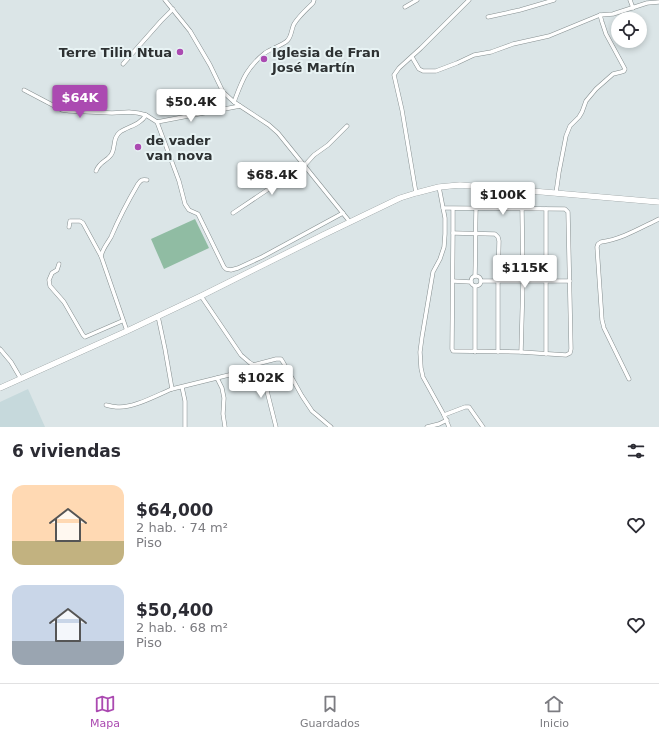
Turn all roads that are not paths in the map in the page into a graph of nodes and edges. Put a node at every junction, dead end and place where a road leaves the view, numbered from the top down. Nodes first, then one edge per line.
1 (165, 0) edge
2 (314, 0) edge
3 (417, 0) edge
4 (554, 0) edge
5 (630, 0) edge
6 (466, 1) edge
7 (659, 2) edge
8 (405, 7) dead end
9 (633, 8) junction
10 (173, 9) junction
11 (600, 15) junction
12 (488, 17) dead end
13 (412, 57) junction
14 (123, 64) dead end
15 (24, 90) dead end
16 (234, 102) junction
17 (240, 106) junction
18 (146, 115) junction
19 (157, 122) junction
20 (348, 126) dead end
21 (304, 166) junction
22 (96, 171) dead end
23 (147, 180) dead end
24 (477, 186) junction
25 (439, 187) junction
26 (416, 192) junction
27 (556, 193) junction
28 (659, 202) edge
29 (443, 208) junction
30 (453, 208) junction
31 (476, 208) junction
32 (522, 209) junction
33 (546, 209) junction
34 (233, 213) dead end
35 (343, 213) junction
36 (659, 219) edge
37 (350, 222) junction
38 (68, 227) dead end
39 (453, 232) junction
40 (476, 234) junction
41 (102, 256) junction
42 (59, 264) dead end
43 (475, 276) junction
44 (453, 281) junction
45 (481, 281) junction
46 (498, 281) junction
47 (523, 281) junction
48 (546, 281) junction
49 (570, 281) junction
50 (471, 282) junction
51 (475, 286) junction
52 (201, 296) junction
53 (158, 316) junction
54 (122, 321) junction
55 (127, 331) junction
56 (0, 349) edge
57 (475, 352) junction
58 (498, 352) junction
59 (521, 352) junction
60 (546, 354) junction
61 (253, 365) junction
62 (217, 378) junction
63 (21, 379) junction
64 (629, 379) dead end
65 (182, 387) junction
66 (0, 388) edge
67 (172, 389) junction
68 (106, 405) dead end
69 (444, 415) junction
70 (447, 420) junction
71 (185, 427) edge
72 (225, 427) edge
73 (276, 427) edge
74 (331, 427) edge
75 (427, 427) edge
76 (449, 427) edge
77 (483, 427) edge

1 - 10 street
2 - 16 street
3 - 8 street
4 - 12 street
5 - 9 street
6 - 13 street
7 - 9 street
9 - 11 street
10 - 14 street
10 - 16 street
11 - 13 street
11 - 27 street
13 - 26 street
15 - 18 street
16 - 17 street
17 - 19 street
17 - 21 street
18 - 19 street
18 - 22 street
19 - 35 street
20 - 21 street
21 - 34 street
21 - 35 street
23 - 41 street
24 - 25 main road
24 - 27 main road
24 - 31 street
25 - 26 main road
25 - 29 street
26 - 37 main road
27 - 28 main road
29 - 30 street
29 - 69 street
30 - 31 street
30 - 39 street
31 - 32 street
31 - 40 street
32 - 33 street
32 - 47 street
33 - 48 street
33 - 49 street
35 - 37 street
36 - 64 street
37 - 52 main road
38 - 41 street
39 - 40 street
39 - 44 street
40 - 43 street
40 - 46 street
41 - 54 street
42 - 54 street
43 - 45 street
43 - 50 street
44 - 50 street
44 - 57 street
45 - 46 street
45 - 51 street
46 - 47 street
46 - 58 street
47 - 48 street
47 - 59 street
48 - 49 street
48 - 60 street
49 - 60 street
50 - 51 street
51 - 57 street
52 - 53 main road
52 - 61 street
53 - 55 main road
53 - 67 street
54 - 55 street
55 - 63 main road
56 - 63 street
57 - 58 street
58 - 59 street
59 - 60 street
61 - 62 street
61 - 73 street
61 - 74 street
62 - 65 street
62 - 72 street
63 - 66 main road
65 - 67 street
65 - 71 street
67 - 68 street
69 - 70 street
69 - 77 street
70 - 75 street
70 - 76 street

